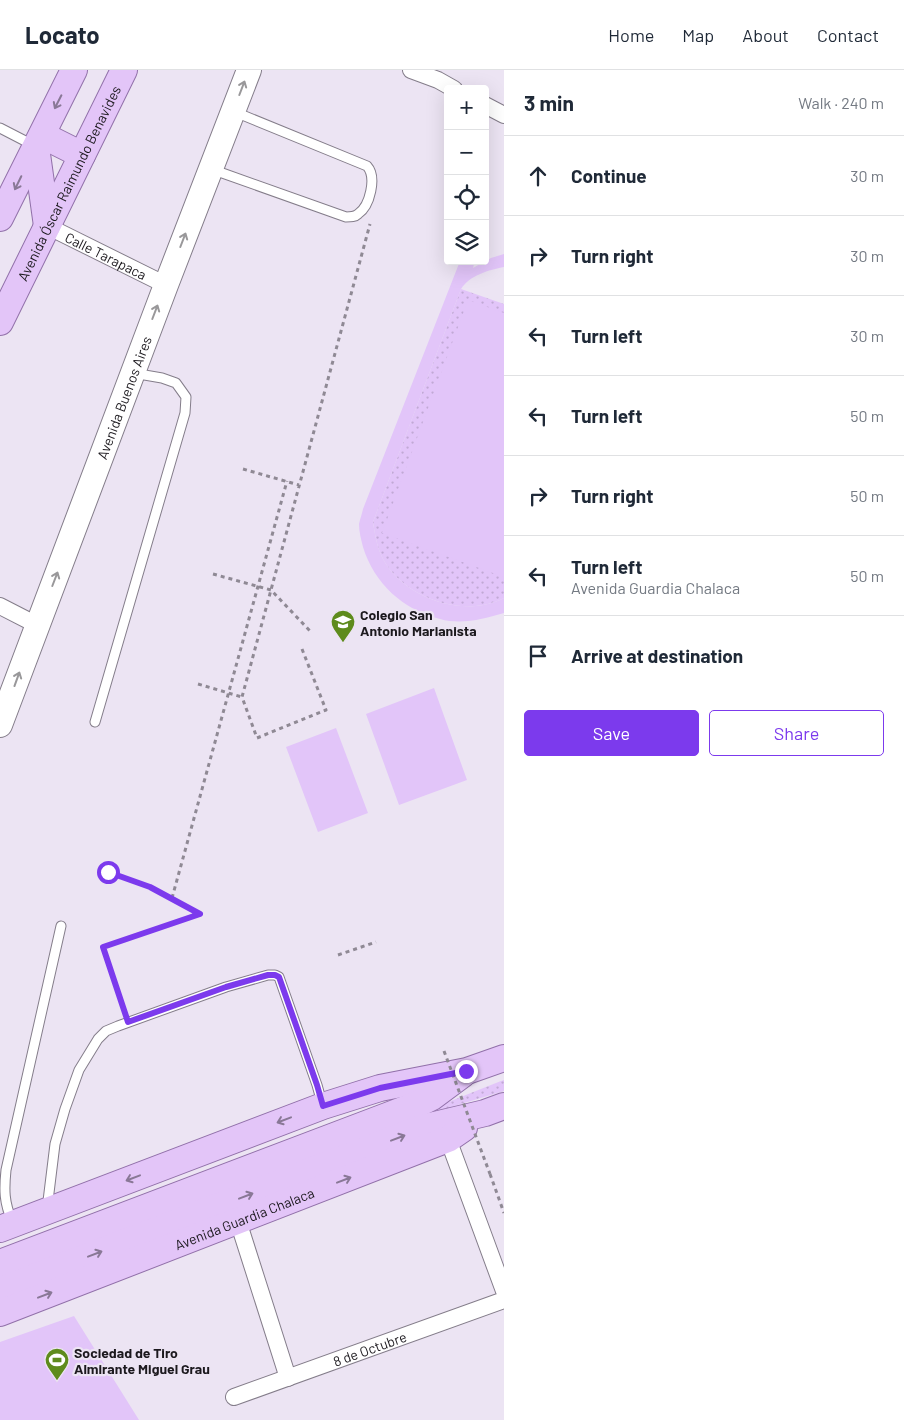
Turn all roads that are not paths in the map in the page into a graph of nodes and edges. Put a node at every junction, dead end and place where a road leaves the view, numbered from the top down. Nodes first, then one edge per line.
1 (74, 70) edge
2 (124, 70) edge
3 (249, 70) edge
4 (411, 70) edge
5 (440, 75) edge
6 (450, 85) edge
7 (489, 107) edge
8 (233, 112) junction
9 (504, 115) edge
10 (0, 128) edge
11 (39, 141) junction
12 (82, 155) junction
13 (211, 169) junction
14 (0, 218) edge
15 (47, 226) junction
16 (166, 285) junction
17 (0, 322) edge
18 (132, 373) junction
19 (0, 606) edge
20 (37, 624) junction
21 (95, 722) dead end
22 (0, 725) edge
23 (61, 926) dead end
24 (504, 1058) edge
25 (466, 1071) junction
26 (323, 1106) junction
27 (494, 1110) edge
28 (419, 1117) junction
29 (448, 1138) junction
30 (46, 1211) junction
31 (238, 1221) junction
32 (7, 1226) edge
33 (0, 1263) edge
34 (0, 1290) edge
35 (504, 1291) edge
36 (504, 1300) edge
37 (0, 1313) edge
38 (288, 1378) junction
39 (234, 1397) dead end

1 -> 11 main road
2 - 12 main road, Avenida Óscar Raimundo Benavides
8 -> 3 main road, Avenida Buenos Aires
4 - 5 street
5 - 6 street
7 - 9 street
8 - 13 main road, Avenida Buenos Aires
8 - 13 lane
10 - 11 lane
11 - 12 main road
11 -> 14 main road
11 - 15 main road
12 - 15 main road, Avenida Óscar Raimundo Benavides
16 -> 13 main road, Avenida Buenos Aires
15 - 16 street, Calle Tarapaca
15 - 17 main road, Avenida Óscar Raimundo Benavides
18 -> 16 main road, Avenida Buenos Aires
20 -> 18 main road, Avenida Buenos Aires
18 - 21 lane
19 - 20 street
22 -> 20 main road, Avenida Buenos Aires
23 - 32 lane
24 - 25 main road, Avenida Guardia Chalaca
25 - 26 main road, Avenida Guardia Chalaca
25 - 28 main road, Avenida Guardia Chalaca
26 -> 30 main road, Avenida Guardia Chalaca
26 - 30 lane
27 - 28 main road, Avenida Guardia Chalaca
27 - 29 main road, Avenida Guardia Chalaca
28 - 33 main road, Avenida Guardia Chalaca
34 -> 28 main road, Avenida Guardia Chalaca
31 -> 29 main road, Avenida Guardia Chalaca
29 - 35 street
30 - 32 main road, Avenida Guardia Chalaca
37 -> 31 main road, Avenida Guardia Chalaca
31 - 38 street
36 - 38 street, 8 de Octubre
38 - 39 street, 8 de Octubre

